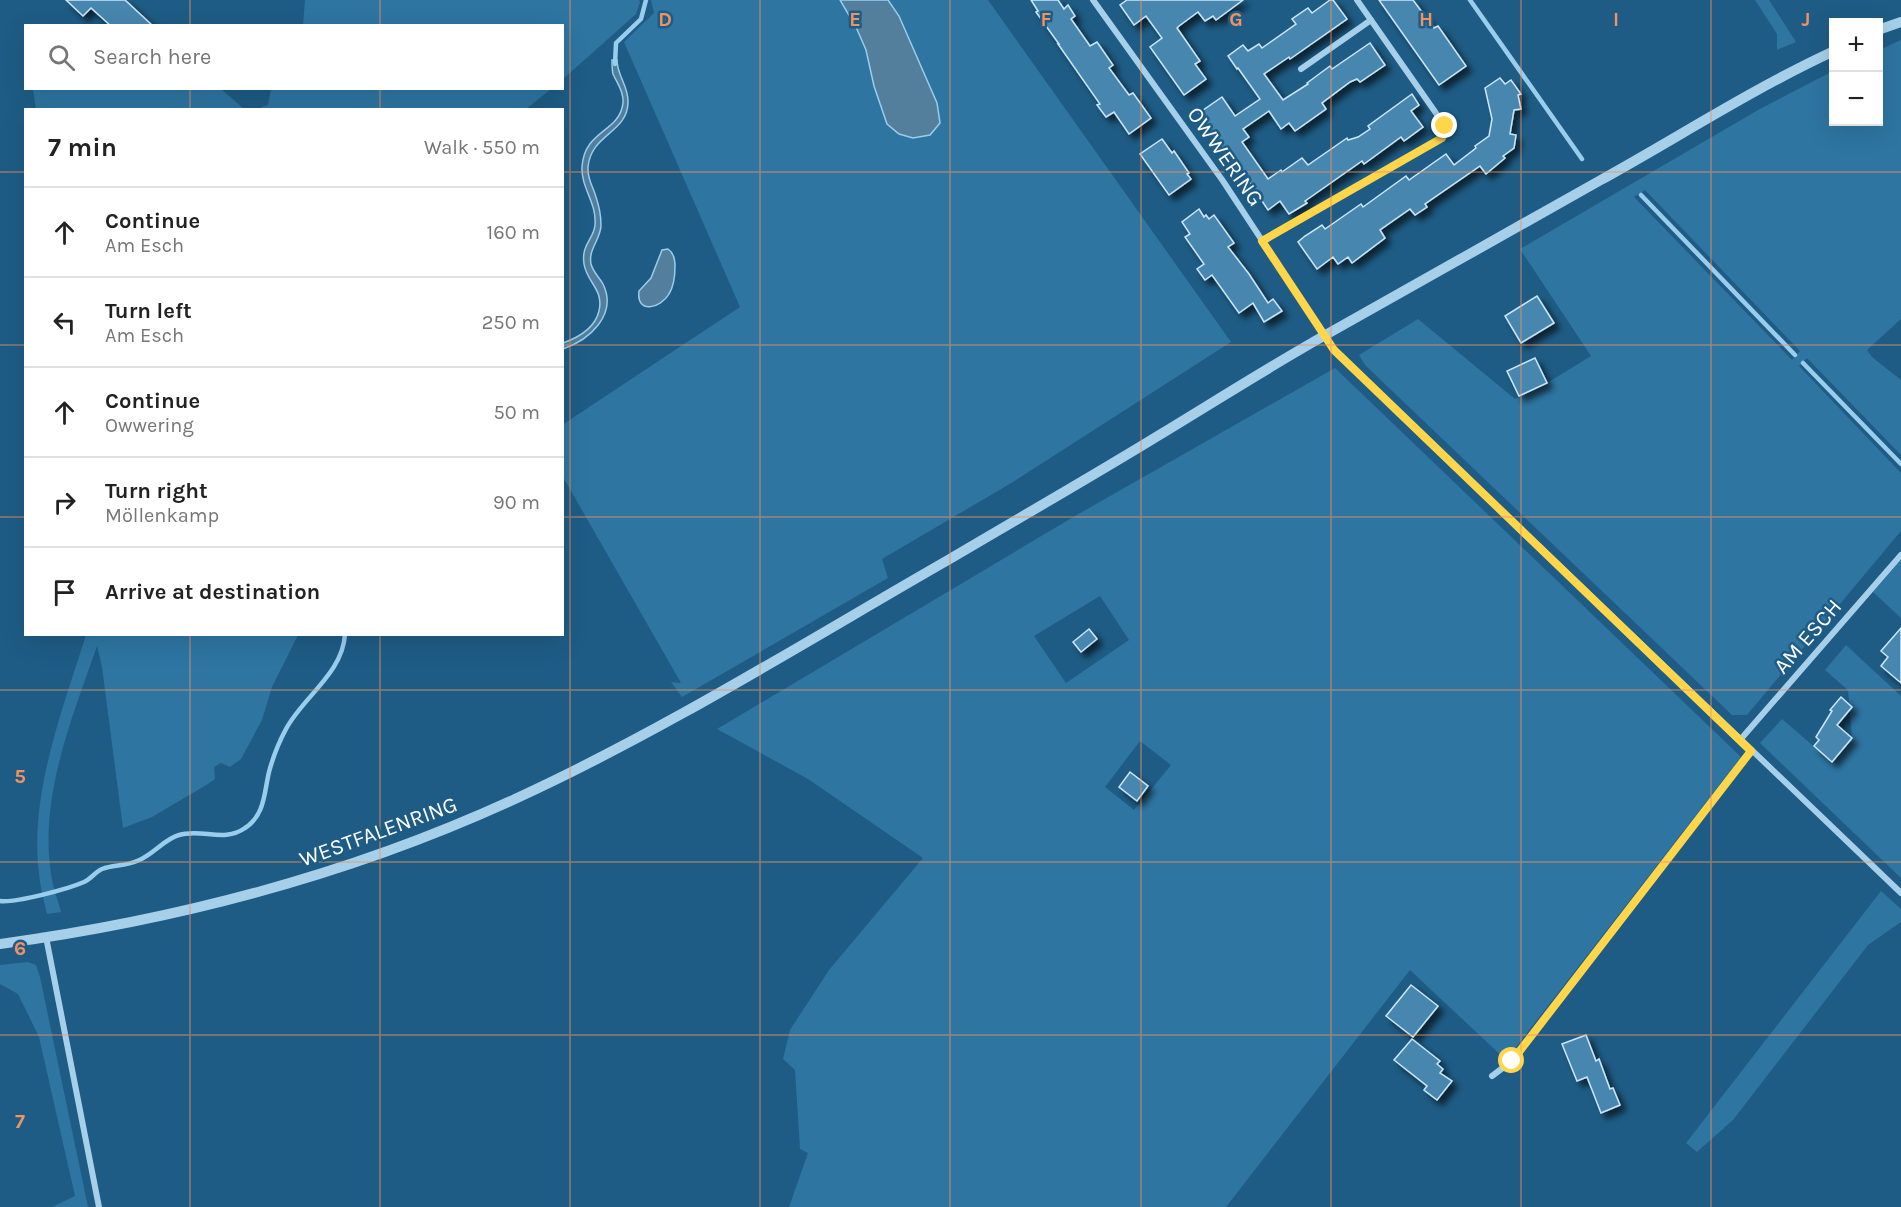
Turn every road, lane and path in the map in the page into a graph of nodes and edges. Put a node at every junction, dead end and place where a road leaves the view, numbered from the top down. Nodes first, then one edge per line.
1 (1093, 0) edge
2 (1357, 0) edge
3 (1371, 20) junction
4 (1901, 22) edge
5 (1883, 28) edge
6 (1829, 53) edge
7 (1301, 69) dead end
8 (1262, 241) junction
9 (1325, 335) junction
10 (1901, 555) edge
11 (1740, 740) junction
12 (1751, 751) junction
13 (1901, 893) edge
14 (46, 938) junction
15 (0, 944) edge
16 (1492, 1076) dead end
17 (99, 1207) edge

1 - 8 street, OWWERING
2 - 3 street
3 - 7 street
3 - 8 street
4 - 5 street
6 - 9 street, WESTFALENRING
8 - 9 street, OWWERING
9 - 11 street
9 - 14 street, WESTFALENRING
10 - 11 street, AM ESCH
11 - 12 street
12 - 13 street
12 - 16 street
14 - 15 street, WESTFALENRING
14 - 17 street

